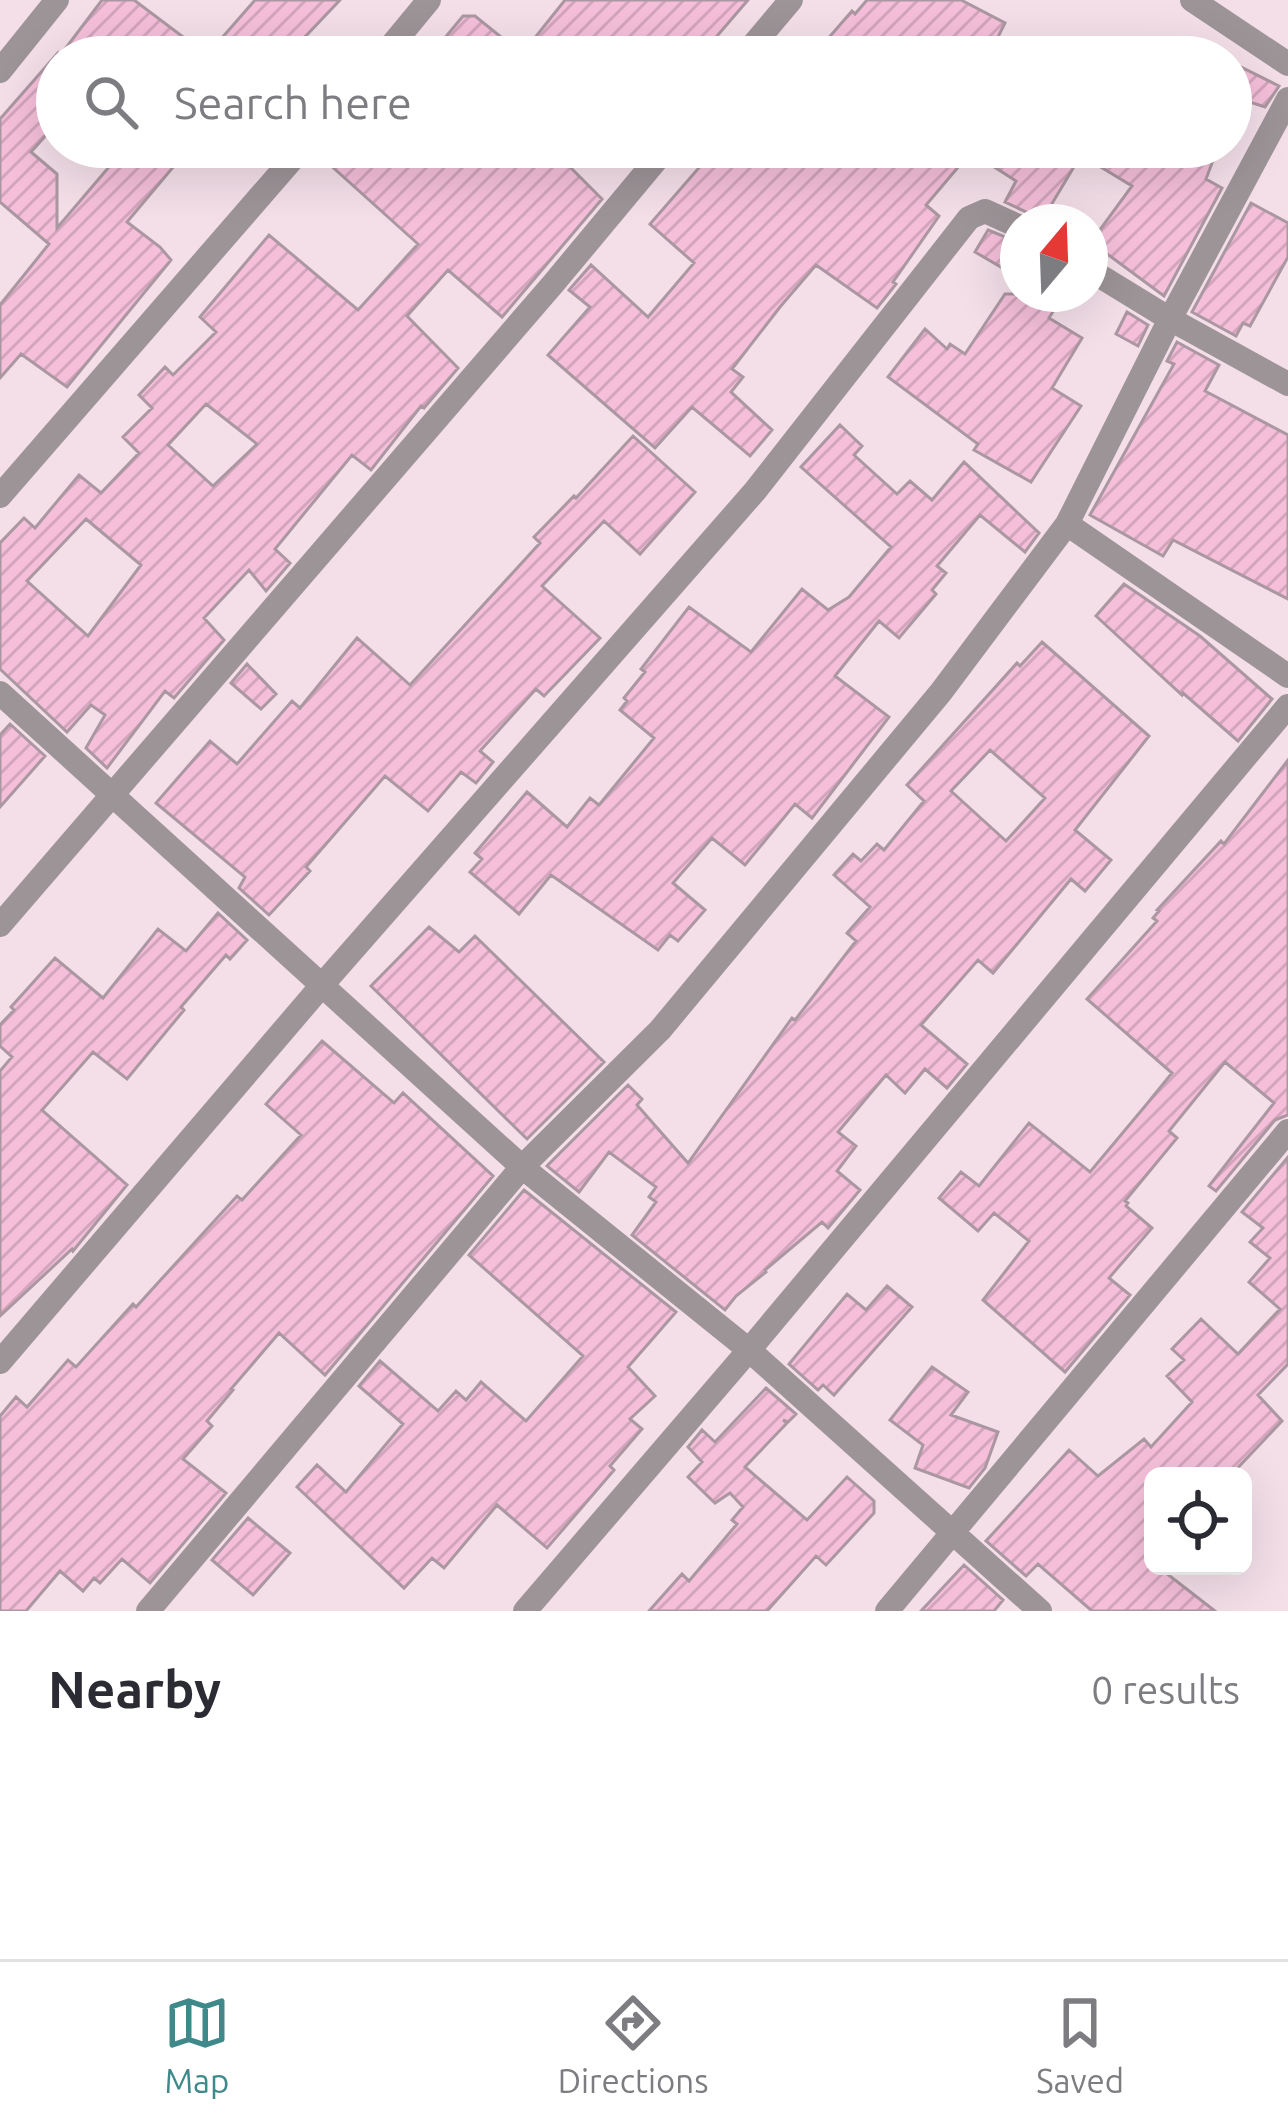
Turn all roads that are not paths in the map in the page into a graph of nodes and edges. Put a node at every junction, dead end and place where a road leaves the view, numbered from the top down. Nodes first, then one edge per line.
1 (57, 0) edge
2 (429, 0) edge
3 (791, 0) edge
4 (1192, 0) edge
5 (399, 36) edge
6 (761, 36) edge
7 (1246, 36) edge
8 (1252, 40) edge
9 (1288, 64) edge
10 (0, 71) edge
11 (1288, 99) edge
12 (1252, 166) edge
13 (286, 168) edge
14 (650, 168) edge
15 (1251, 168) edge
16 (1000, 218) edge
17 (1108, 281) edge
18 (1170, 319) junction
19 (1288, 384) edge
20 (0, 496) edge
21 (1066, 524) junction
22 (1288, 676) edge
23 (0, 693) edge
24 (1288, 706) edge
25 (111, 796) junction
26 (0, 925) edge
27 (323, 984) junction
28 (1288, 1132) edge
29 (521, 1167) junction
30 (749, 1350) junction
31 (0, 1362) edge
32 (953, 1532) junction
33 (148, 1611) edge
34 (525, 1611) edge
35 (887, 1611) edge
36 (1040, 1611) edge

1 - 10 street
2 - 5 street
3 - 6 street
4 - 7 street
8 - 9 street
11 - 12 street
13 - 20 street
14 - 25 street
15 - 18 street
16 - 27 street
17 - 18 street
18 - 19 street
18 - 21 street
21 - 22 street
21 - 29 street
23 - 25 street
24 - 30 street
25 - 26 street
25 - 27 street
27 - 29 street
27 - 31 street
28 - 32 street
29 - 30 street
29 - 33 street
30 - 32 street
30 - 34 street
32 - 35 street
32 - 36 street

